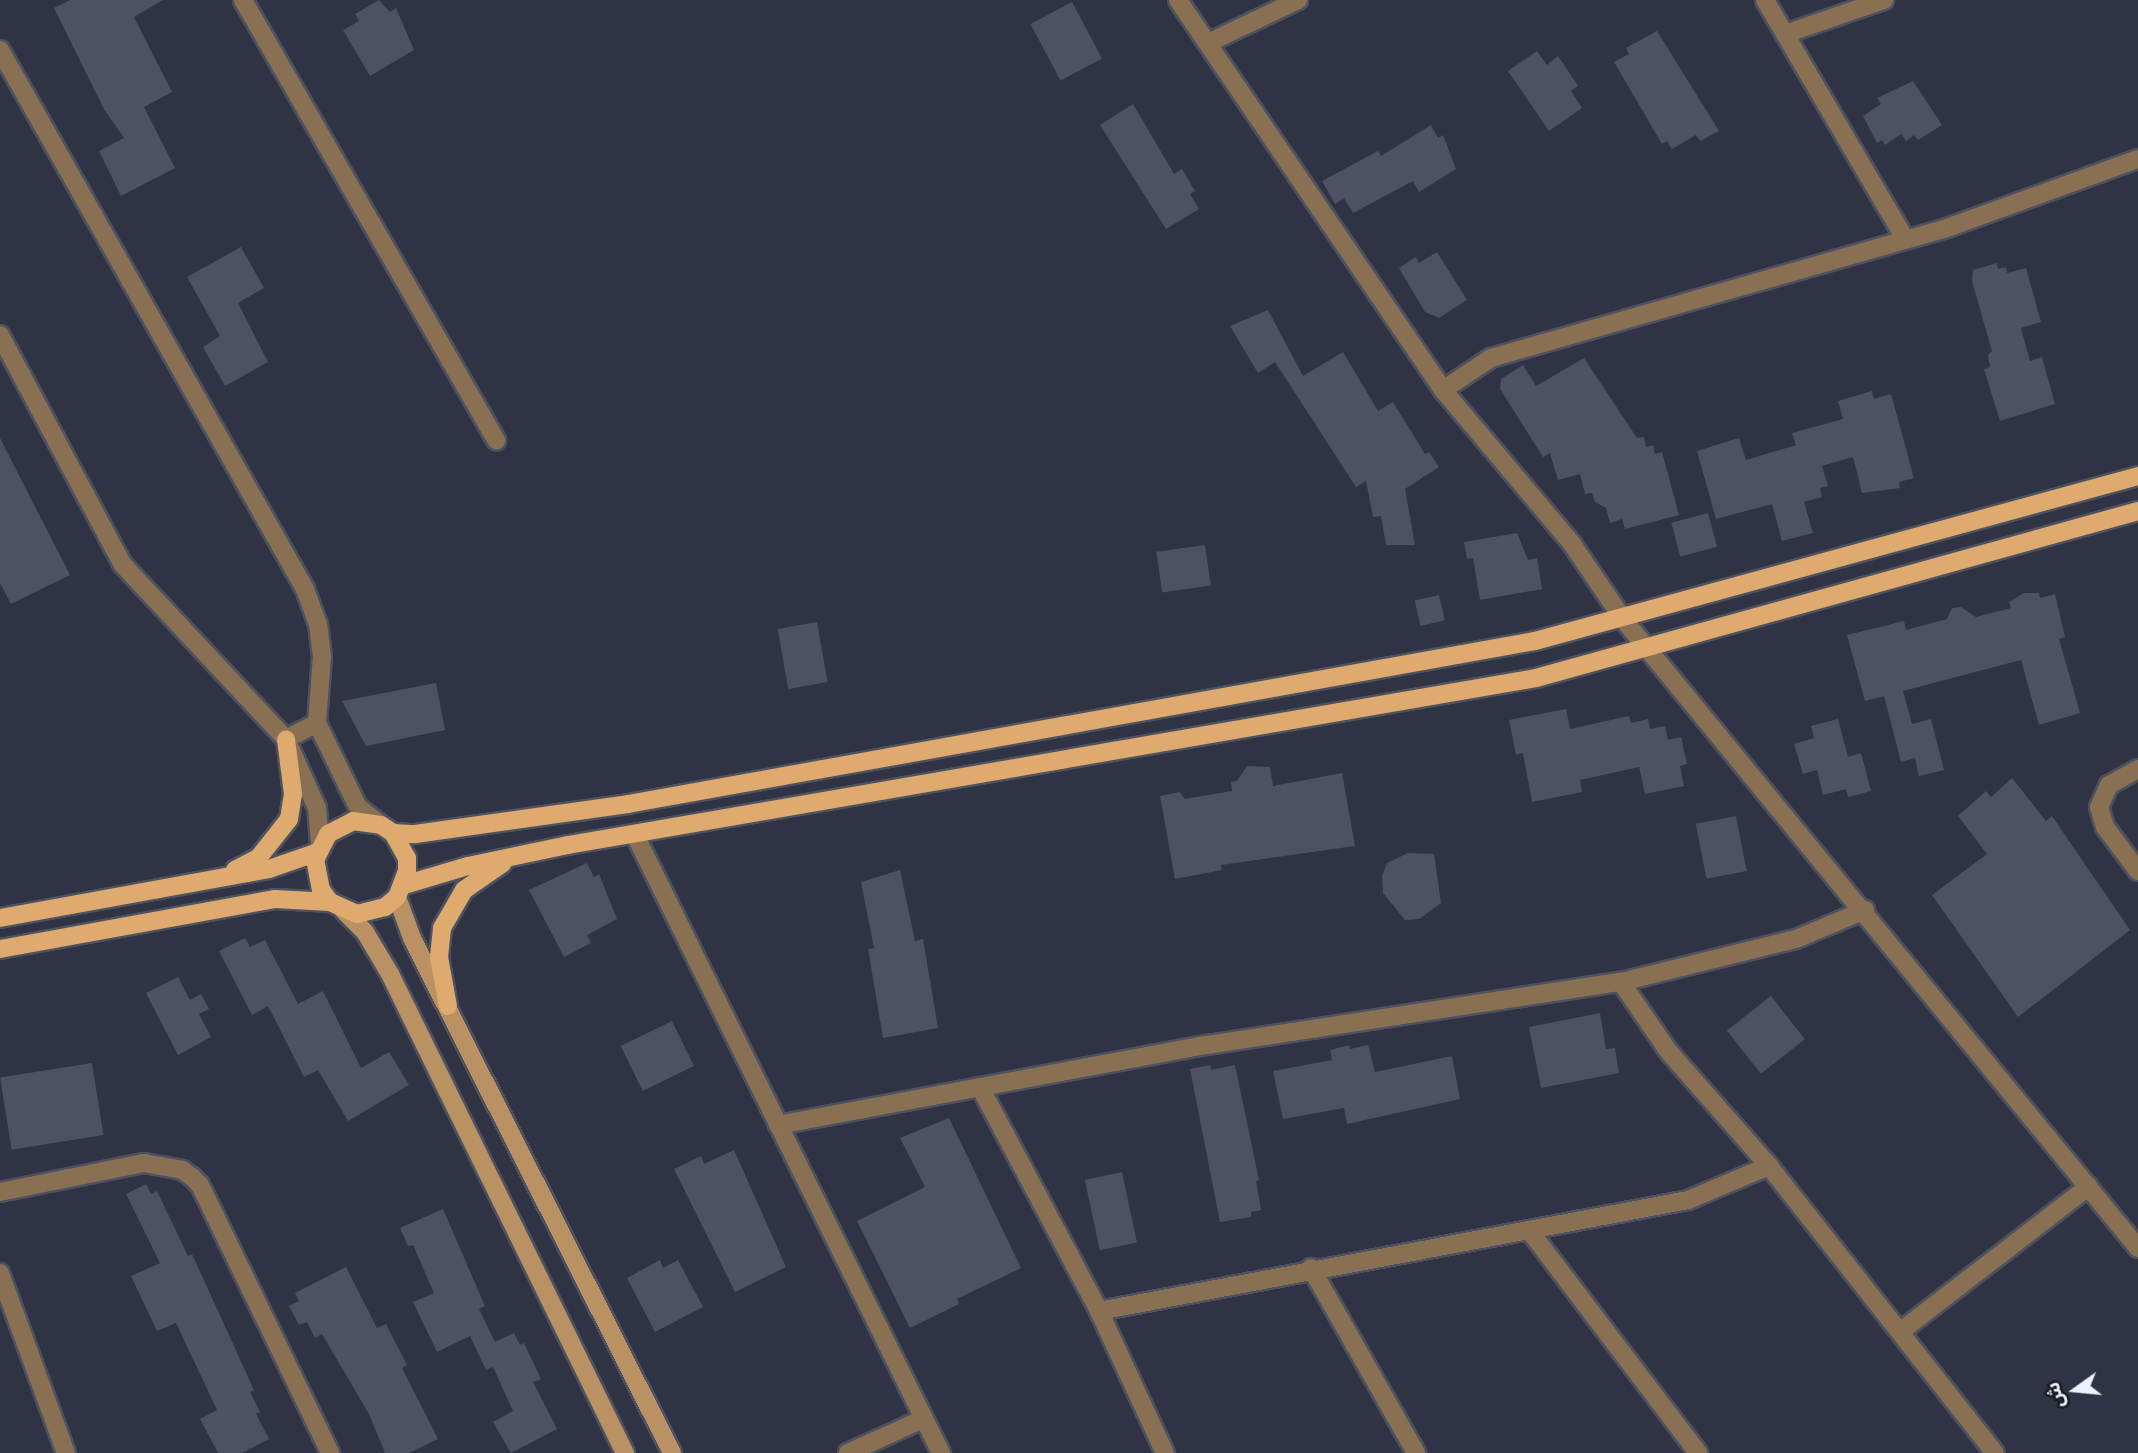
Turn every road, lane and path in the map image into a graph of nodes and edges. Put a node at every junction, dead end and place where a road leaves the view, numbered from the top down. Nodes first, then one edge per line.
1 (243, 0) edge
2 (1178, 0) edge
3 (1298, 0) edge
4 (1765, 0) edge
5 (1884, 0) edge
6 (1785, 34) junction
7 (1208, 43) junction
8 (0, 50) edge
9 (2138, 159) edge
10 (1904, 237) junction
11 (0, 335) edge
12 (1443, 390) junction
13 (496, 440) dead end
14 (2138, 476) edge
15 (2091, 489) junction
16 (2138, 511) edge
17 (2099, 521) junction
18 (1623, 619) junction
19 (1649, 648) junction
20 (317, 723) junction
21 (286, 739) junction
22 (2138, 769) edge
23 (387, 829) junction
24 (635, 835) junction
25 (319, 849) junction
26 (514, 856) junction
27 (2138, 871) edge
28 (218, 878) junction
29 (400, 891) junction
30 (336, 906) junction
31 (1865, 910) junction
32 (0, 918) edge
33 (0, 949) edge
34 (1621, 982) junction
35 (448, 1006) junction
36 (980, 1087) junction
37 (778, 1125) junction
38 (1769, 1166) junction
39 (2089, 1186) junction
40 (0, 1192) edge
41 (1529, 1230) junction
42 (2138, 1248) edge
43 (1311, 1268) junction
44 (0, 1273) edge
45 (1099, 1311) junction
46 (1901, 1331) junction
47 (923, 1419) junction
48 (66, 1453) edge
49 (330, 1453) edge
50 (625, 1453) edge
51 (672, 1453) edge
52 (848, 1453) edge
53 (941, 1453) edge
54 (1165, 1453) edge
55 (1416, 1453) edge
56 (1698, 1453) edge
57 (1995, 1453) edge

1 - 13 street
2 - 7 street
3 - 7 street
4 - 6 street
5 - 6 street
6 - 10 street
7 - 12 street
8 - 20 street
9 - 10 street
10 - 12 street
11 - 21 street
12 - 18 street
14 - 15 main road
15 - 17 main road
15 - 18 main road
16 - 17 main road
17 - 19 main road
18 - 19 street
18 - 23 main road
19 - 24 main road
19 - 31 street
20 - 21 street
20 - 23 street
21 - 25 street
21 - 28 main road
22 - 27 street
23 - 25 main road
23 - 29 main road
24 - 26 main road
24 - 37 street
25 - 28 main road
25 - 30 main road
26 - 29 main road
26 - 35 main road
28 - 32 main road
29 - 30 main road
29 - 35 main road
30 - 33 main road
30 - 50 main road
31 - 34 street
31 - 39 street
34 - 36 street
34 - 38 street
35 - 51 main road
36 - 37 street
36 - 45 street
37 - 47 street
38 - 41 street
38 - 46 street
39 - 42 street
39 - 46 street
40 - 49 street
41 - 43 street
41 - 56 street
43 - 45 street
43 - 55 street
44 - 48 street
45 - 54 street
46 - 57 street
47 - 52 street
47 - 53 street

